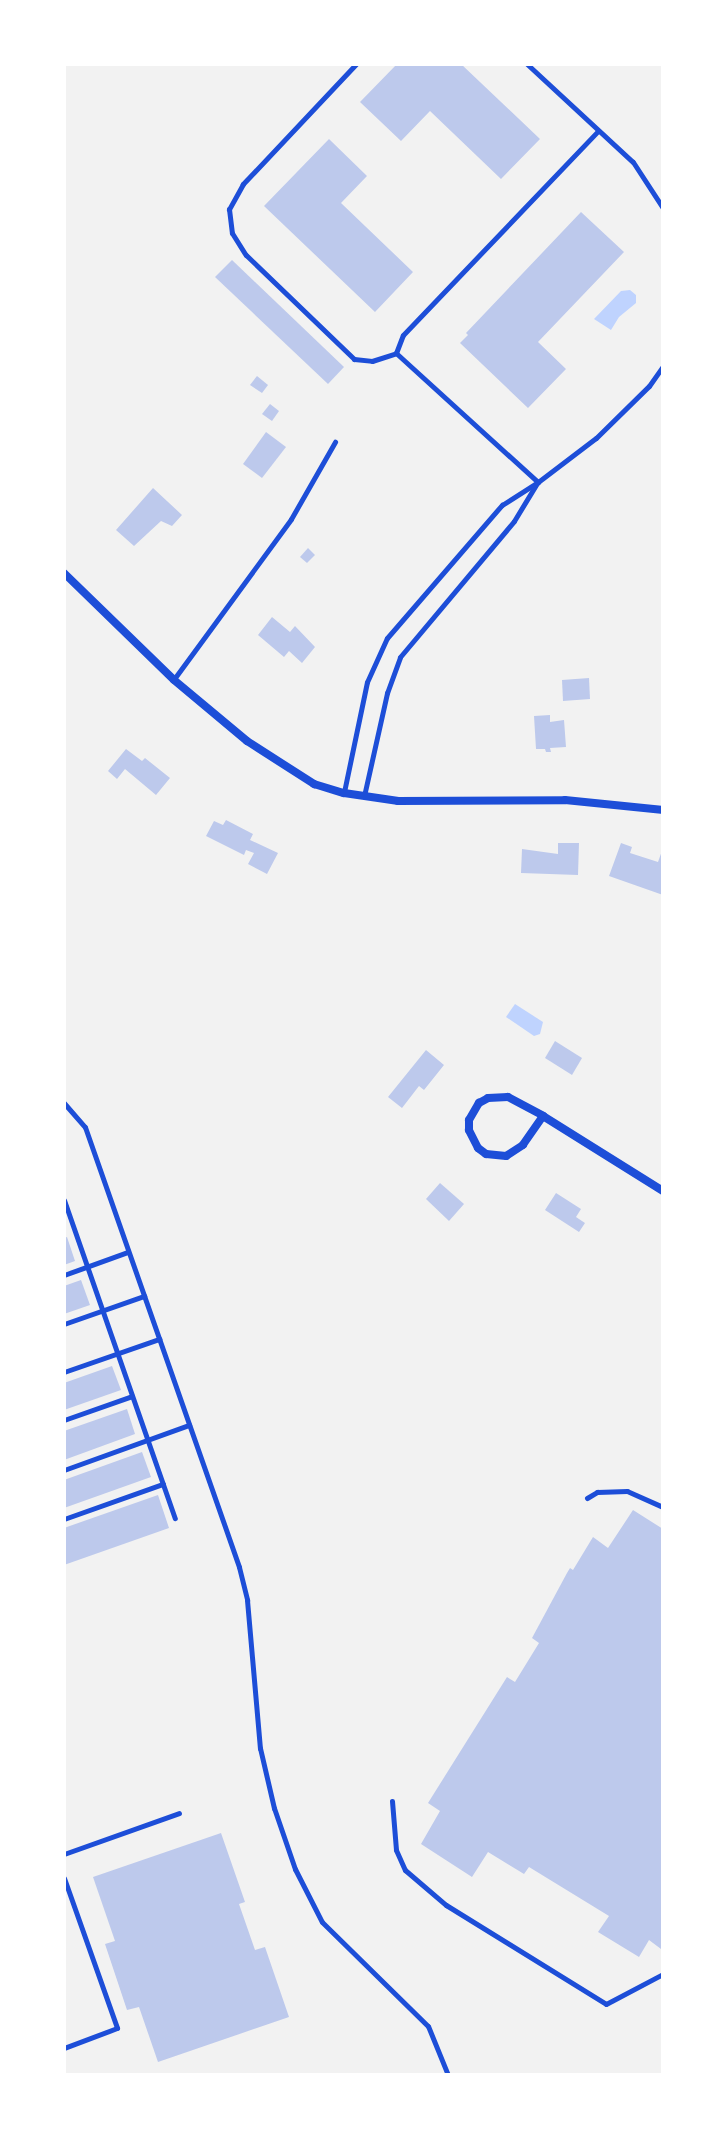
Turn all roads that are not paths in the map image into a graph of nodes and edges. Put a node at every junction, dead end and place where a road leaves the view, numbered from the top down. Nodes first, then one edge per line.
1 (356, 64) edge
2 (527, 64) edge
3 (598, 131) junction
4 (663, 208) edge
5 (396, 353) junction
6 (663, 366) edge
7 (335, 442) dead end
8 (538, 482) junction
9 (64, 573) edge
10 (174, 680) junction
11 (344, 793) junction
12 (364, 797) junction
13 (663, 810) edge
14 (64, 1103) edge
15 (543, 1116) junction
16 (663, 1191) edge
17 (64, 1200) edge
18 (73, 1225) junction
19 (64, 1228) edge
20 (128, 1252) junction
21 (87, 1267) junction
22 (64, 1275) edge
23 (144, 1296) junction
24 (103, 1311) junction
25 (64, 1324) edge
26 (159, 1339) junction
27 (118, 1354) junction
28 (64, 1372) edge
29 (132, 1396) junction
30 (64, 1420) edge
31 (189, 1425) junction
32 (148, 1440) junction
33 (64, 1470) edge
34 (163, 1484) junction
35 (587, 1498) dead end
36 (663, 1507) edge
37 (175, 1518) dead end
38 (64, 1519) edge
39 (392, 1801) dead end
40 (179, 1813) dead end
41 (64, 1854) edge
42 (64, 1878) edge
43 (663, 1974) edge
44 (64, 2048) edge
45 (448, 2075) edge

1 - 5 lane
2 - 3 lane
3 - 4 lane
3 - 5 lane
5 - 8 lane
6 - 8 lane
7 - 10 lane
8 - 11 lane
8 - 12 lane
9 - 10 street
10 - 11 street
11 - 12 street
12 - 13 street
14 - 20 lane
15 - 15 street
15 - 16 street
17 - 18 lane
18 - 19 lane
18 - 21 lane
20 - 21 lane
20 - 23 lane
21 - 22 lane
21 - 24 lane
23 - 24 lane
23 - 26 lane
24 - 25 lane
24 - 27 lane
26 - 27 lane
26 - 31 lane
27 - 28 lane
27 - 29 lane
29 - 30 lane
29 - 32 lane
31 - 32 lane
31 - 45 lane
32 - 33 lane
32 - 34 lane
34 - 37 lane
34 - 38 lane
35 - 36 lane
39 - 43 lane
40 - 41 lane
42 - 44 lane

